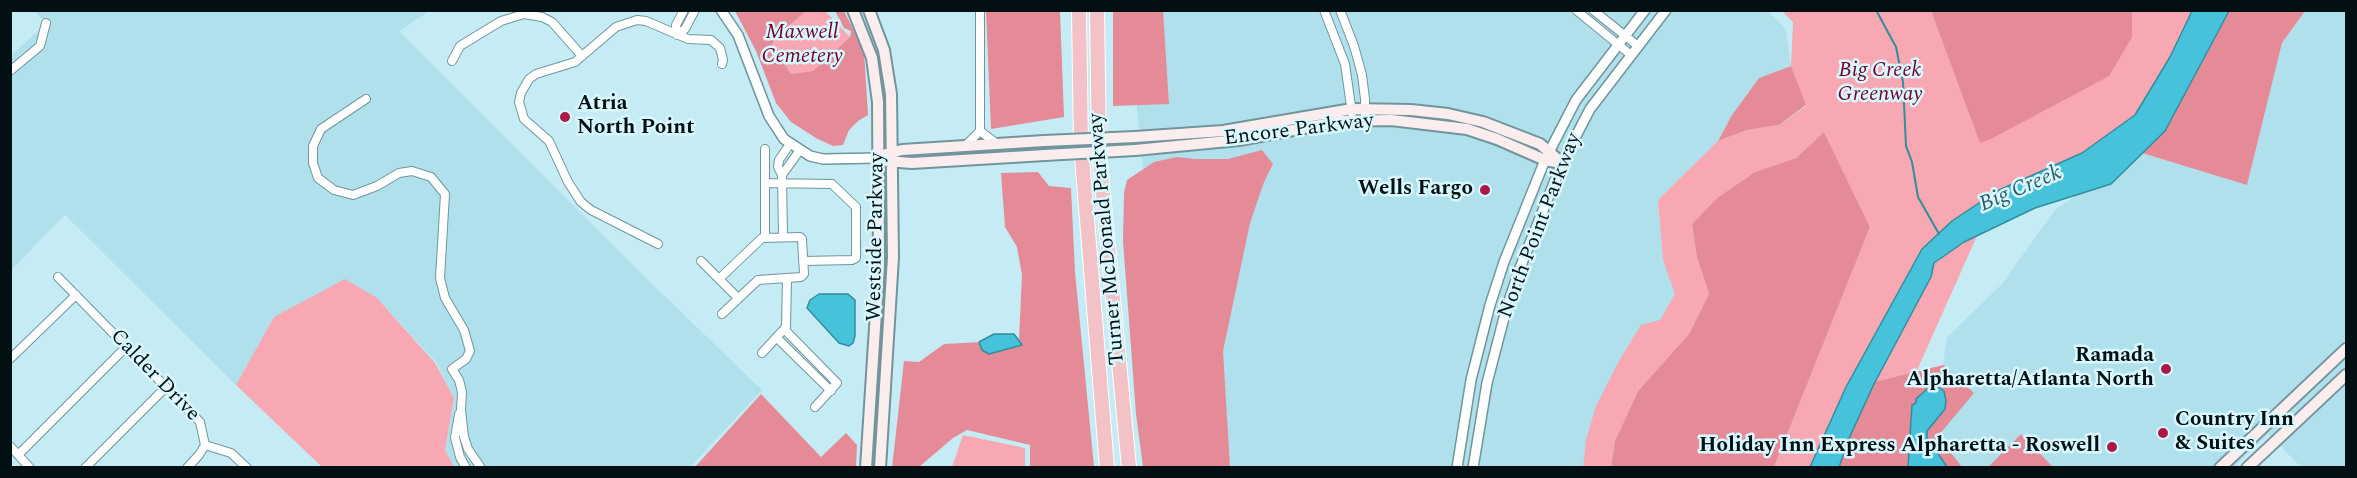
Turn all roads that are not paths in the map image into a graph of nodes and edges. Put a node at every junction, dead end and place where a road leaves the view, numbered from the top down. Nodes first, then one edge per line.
1 (684, 10) edge
2 (721, 10) edge
3 (854, 10) edge
4 (869, 10) edge
5 (980, 10) edge
6 (1079, 10) edge
7 (1097, 10) edge
8 (1324, 10) edge
9 (1340, 10) edge
10 (1576, 10) edge
11 (1593, 10) edge
12 (1645, 10) edge
13 (1666, 10) edge
14 (693, 11) edge
15 (46, 23) dead end
16 (677, 35) junction
17 (1625, 36) junction
18 (1618, 45) junction
19 (1638, 46) junction
20 (1631, 55) junction
21 (582, 56) junction
22 (452, 62) dead end
23 (722, 64) dead end
24 (10, 71) edge
25 (366, 99) dead end
26 (1365, 108) junction
27 (1352, 115) junction
28 (1365, 121) junction
29 (892, 129) junction
30 (980, 131) junction
31 (790, 144) junction
32 (997, 144) junction
33 (965, 146) junction
34 (765, 149) dead end
35 (920, 149) junction
36 (800, 150) junction
37 (892, 151) junction
38 (1547, 155) junction
39 (878, 158) junction
40 (892, 163) junction
41 (912, 163) junction
42 (1562, 163) junction
43 (782, 179) junction
44 (765, 183) junction
45 (893, 187) junction
46 (765, 237) junction
47 (783, 237) junction
48 (658, 244) dead end
49 (893, 257) junction
50 (701, 261) dead end
51 (803, 261) junction
52 (58, 277) dead end
53 (787, 278) junction
54 (719, 279) junction
55 (76, 295) junction
56 (738, 298) junction
57 (722, 314) dead end
58 (785, 330) junction
59 (777, 338) junction
60 (126, 347) junction
61 (2346, 349) edge
62 (762, 353) dead end
63 (10, 359) edge
64 (2346, 375) edge
65 (2309, 384) junction
66 (166, 387) junction
67 (831, 391) junction
68 (2321, 400) junction
69 (815, 407) dead end
70 (461, 410) junction
71 (205, 445) junction
72 (10, 446) edge
73 (18, 455) junction
74 (30, 468) edge
75 (85, 468) edge
76 (187, 468) edge
77 (247, 468) edge
78 (466, 468) edge
79 (481, 468) edge
80 (866, 468) edge
81 (880, 468) edge
82 (1107, 468) edge
83 (1129, 468) edge
84 (1456, 468) edge
85 (1473, 468) edge
86 (2220, 468) edge
87 (2247, 468) edge

1 - 16 street
2 - 31 street, Encore Parkway
3 - 39 main road, Westside Parkway
4 - 29 main road, Westside Parkway
5 - 30 street
6 - 82 highway, Turner McDonald Parkway
7 - 83 highway, Turner McDonald Parkway
8 - 27 street
9 - 26 street
10 - 18 street
11 - 17 street
12 - 17 street, North Point Parkway
13 - 19 street, North Point Parkway
14 - 16 street
15 - 24 street
16 - 21 street
16 - 23 street
17 - 18 street, North Point Parkway
17 - 19 street
18 - 20 street
18 - 38 street, North Point Parkway
19 - 20 street, North Point Parkway
20 - 42 street, North Point Parkway
21 - 22 street
21 - 48 street
25 - 70 street
26 - 27 main road, Encore Parkway
26 - 28 street
26 - 38 main road, Encore Parkway
27 - 28 main road, Encore Parkway
27 - 32 main road, Encore Parkway, bridge
27 - 41 main road, Encore Parkway, bridge
28 - 38 main road, Encore Parkway
29 - 35 main road
29 - 37 main road, Westside Parkway
30 - 32 street
30 - 33 street
31 - 36 street, Encore Parkway
31 - 43 street
32 - 33 main road, Encore Parkway
33 - 35 main road, Encore Parkway
34 - 44 street
35 - 37 main road, Encore Parkway
36 - 39 street, Encore Parkway
36 - 43 street
37 - 39 main road
37 - 40 main road, Westside Parkway
38 - 42 main road, Encore Parkway
38 - 84 street, North Point Parkway
39 - 40 main road, Encore Parkway
39 - 49 main road
39 - 80 main road, Westside Parkway
40 - 41 main road, Encore Parkway
40 - 45 main road, Westside Parkway
41 - 45 main road
42 - 85 street, North Point Parkway
43 - 44 street
43 - 47 street
43 - 51 street
44 - 46 street
45 - 49 main road, Westside Parkway
46 - 47 street
46 - 54 street
47 - 51 street
49 - 81 main road, Westside Parkway
50 - 54 street
51 - 53 street
52 - 55 street, Calder Drive
53 - 56 street
53 - 58 street
54 - 56 street
55 - 60 street, Calder Drive
55 - 63 street
56 - 57 street
58 - 59 street
58 - 67 street
59 - 62 street
59 - 67 street
60 - 66 street, Calder Drive
60 - 73 street
61 - 65 main road
64 - 68 main road
65 - 68 main road
65 - 86 main road
66 - 71 street, Calder Drive
66 - 75 street
67 - 69 street
68 - 87 main road
70 - 78 street
70 - 79 street
71 - 76 street
71 - 77 street, Calder Drive
72 - 73 street
73 - 74 street

